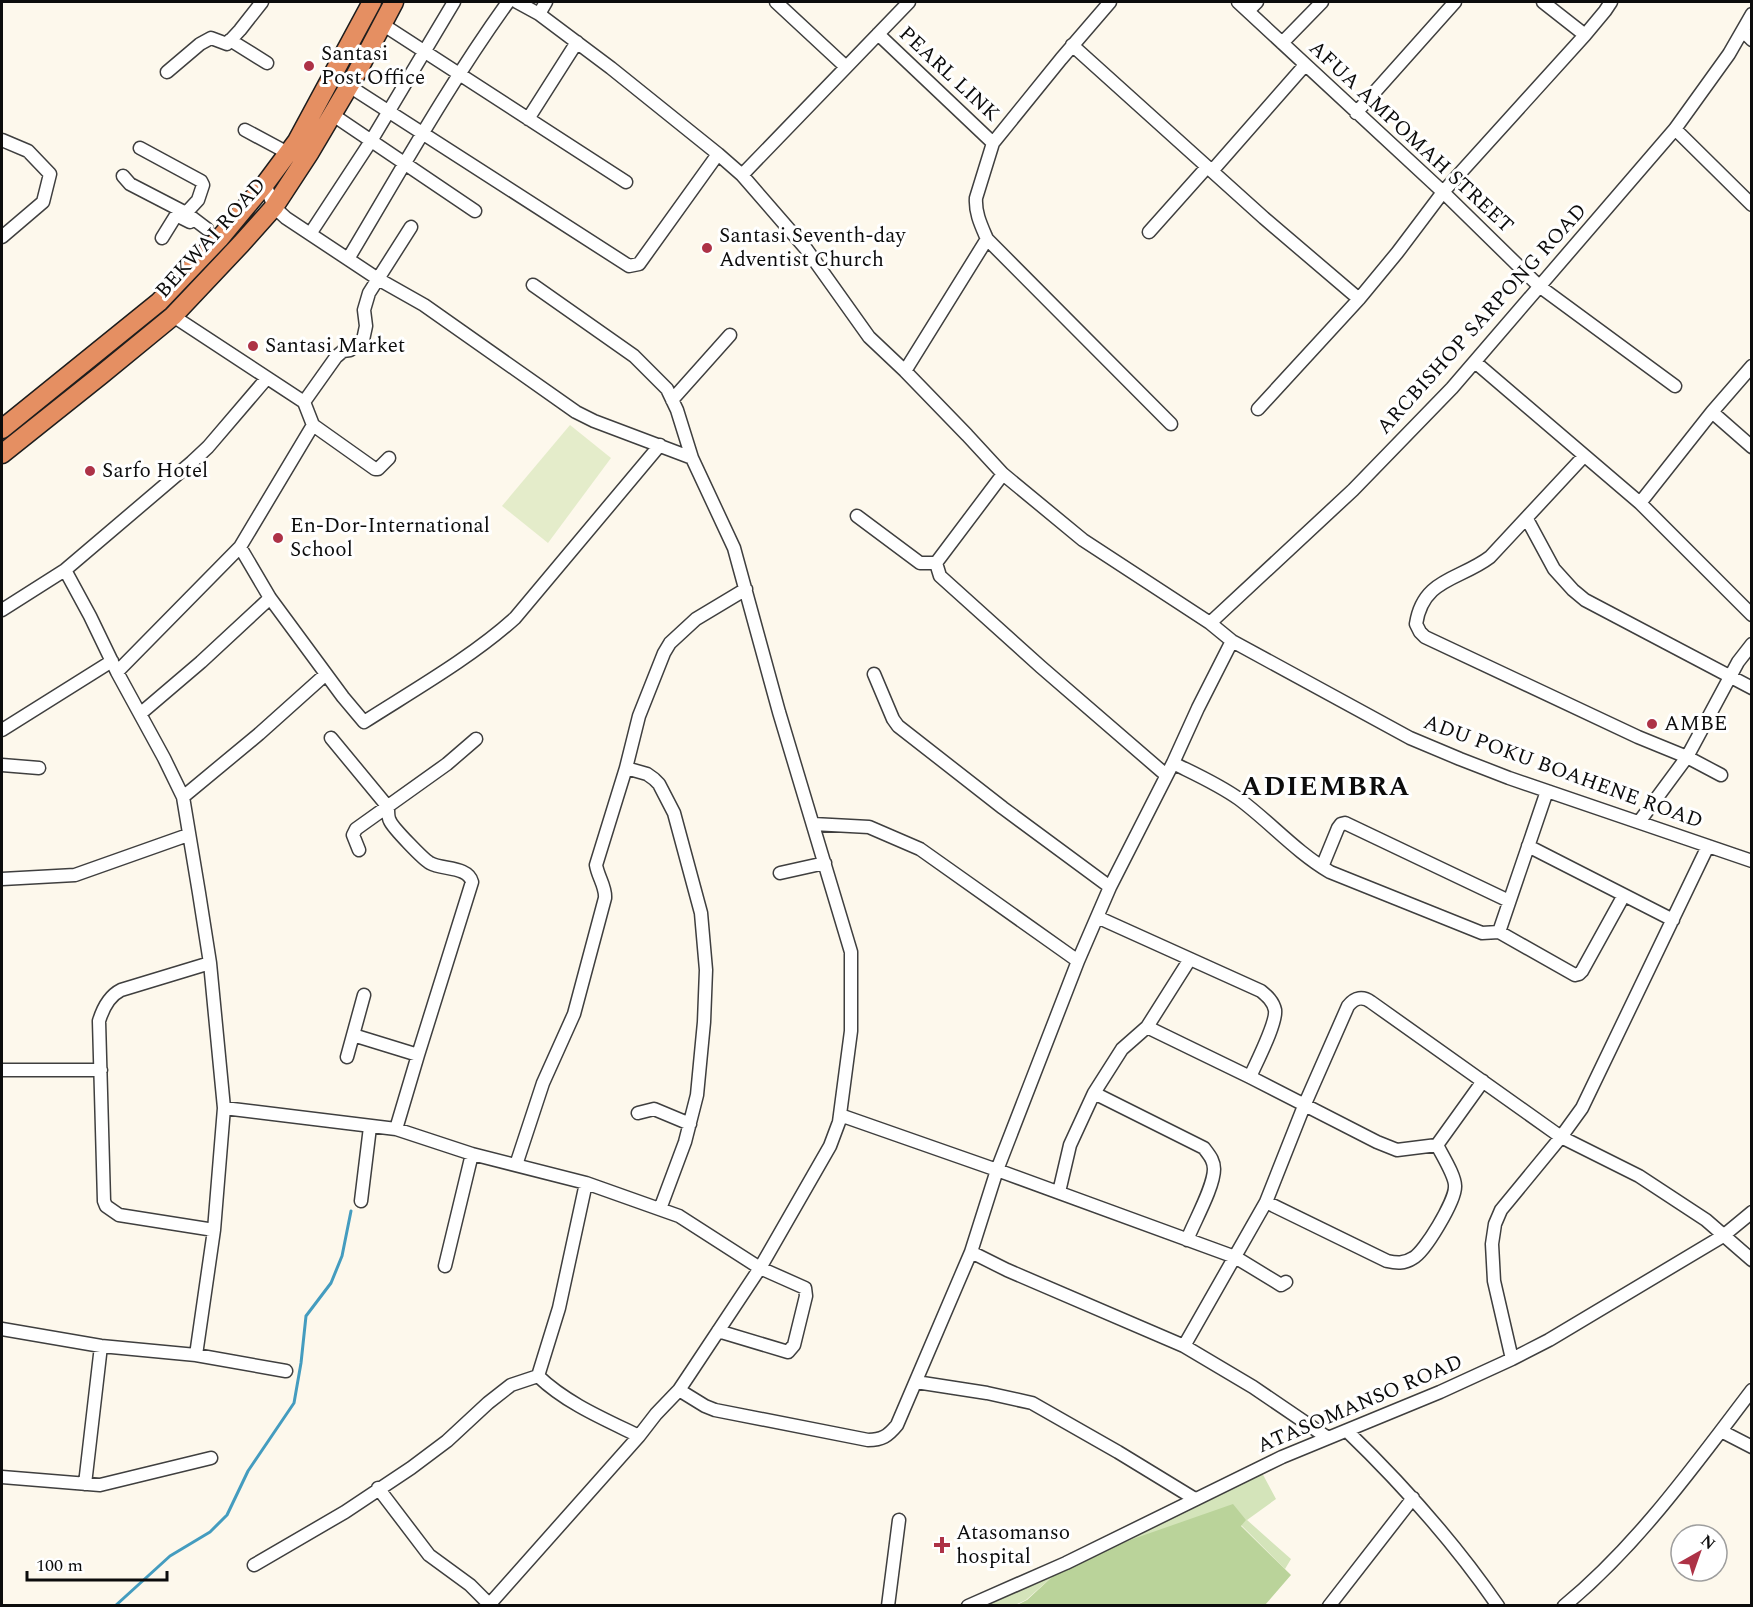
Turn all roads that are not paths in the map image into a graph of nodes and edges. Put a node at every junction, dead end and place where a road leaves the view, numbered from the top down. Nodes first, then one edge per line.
1 (262, 2) edge
2 (372, 2) edge
3 (394, 2) edge
4 (454, 2) edge
5 (508, 2) edge
6 (518, 2) edge
7 (546, 2) edge
8 (776, 2) edge
9 (909, 2) edge
10 (1110, 2) edge
11 (1238, 2) edge
12 (1257, 2) edge
13 (1322, 2) edge
14 (1455, 2) edge
15 (1543, 2) edge
16 (1611, 2) edge
17 (1248, 11) junction
18 (539, 14) junction
19 (1752, 14) edge
20 (382, 24) junction
21 (878, 34) junction
22 (1585, 35) junction
23 (1747, 36) edge
24 (230, 40) junction
25 (577, 42) junction
26 (1282, 43) junction
27 (1072, 45) junction
28 (424, 51) junction
29 (267, 63) dead end
30 (1305, 65) junction
31 (846, 67) junction
32 (167, 72) dead end
33 (459, 74) junction
34 (349, 86) junction
35 (388, 111) junction
36 (1356, 113) junction
37 (333, 115) junction
38 (528, 119) junction
39 (1675, 129) junction
40 (245, 130) dead end
41 (423, 134) junction
42 (2, 140) edge
43 (371, 141) junction
44 (993, 143) junction
45 (140, 148) dead end
46 (288, 153) junction
47 (718, 154) junction
48 (404, 163) junction
49 (1210, 169) junction
50 (123, 176) dead end
51 (742, 176) junction
52 (626, 182) dead end
53 (265, 184) junction
54 (1443, 192) junction
55 (1752, 205) edge
56 (274, 207) junction
57 (475, 211) dead end
58 (186, 213) junction
59 (411, 227) dead end
60 (1149, 232) dead end
61 (214, 234) junction
62 (310, 234) junction
63 (2, 237) edge
64 (162, 238) dead end
65 (987, 239) junction
66 (348, 259) junction
67 (378, 279) junction
68 (533, 285) dead end
69 (1539, 286) junction
70 (1359, 299) junction
71 (173, 316) junction
72 (730, 335) dead end
73 (1475, 362) junction
74 (1752, 366) edge
75 (905, 371) junction
76 (267, 378) junction
77 (1675, 386) dead end
78 (672, 400) junction
79 (304, 402) junction
80 (1258, 409) dead end
81 (1712, 412) junction
82 (1171, 424) dead end
83 (313, 425) junction
84 (2, 429) edge
85 (660, 445) junction
86 (1752, 447) edge
87 (2, 454) edge
88 (1584, 456) junction
89 (389, 458) dead end
90 (692, 458) junction
91 (1003, 474) junction
92 (1640, 503) junction
93 (857, 516) dead end
94 (1527, 519) junction
95 (240, 547) junction
96 (936, 562) junction
97 (65, 570) junction
98 (746, 589) junction
99 (270, 598) junction
100 (2, 610) edge
101 (1752, 615) edge
102 (1210, 623) junction
103 (1232, 641) junction
104 (1752, 644) edge
105 (115, 667) junction
106 (326, 674) junction
107 (874, 674) dead end
108 (1731, 676) junction
109 (1752, 688) edge
110 (140, 714) junction
111 (2, 730) edge
112 (331, 738) dead end
113 (476, 739) dead end
114 (1687, 757) junction
115 (1173, 764) junction
116 (2, 765) edge
117 (39, 768) dead end
118 (626, 768) junction
119 (1166, 775) junction
120 (1721, 775) dead end
121 (1547, 791) junction
122 (183, 797) junction
123 (388, 807) junction
124 (1639, 822) junction
125 (813, 824) junction
126 (188, 835) junction
127 (1528, 846) junction
128 (1708, 846) junction
129 (359, 850) dead end
130 (1752, 861) edge
131 (825, 863) junction
132 (1322, 867) junction
133 (780, 873) dead end
134 (2, 879) edge
135 (1110, 887) junction
136 (1624, 895) junction
137 (1509, 901) junction
138 (1097, 917) junction
139 (1672, 920) junction
140 (1499, 932) junction
141 (1191, 959) junction
142 (1078, 961) junction
143 (210, 963) junction
144 (364, 995) dead end
145 (1147, 1027) junction
146 (353, 1035) junction
147 (418, 1054) junction
148 (347, 1057) dead end
149 (2, 1070) edge
150 (101, 1070) junction
151 (1250, 1077) junction
152 (1483, 1082) junction
153 (1094, 1093) junction
154 (1304, 1106) junction
155 (224, 1108) junction
156 (638, 1113) dead end
157 (840, 1115) junction
158 (690, 1124) junction
159 (370, 1126) junction
160 (396, 1129) junction
161 (1562, 1137) junction
162 (1437, 1145) junction
163 (472, 1154) junction
164 (516, 1165) junction
165 (998, 1170) junction
166 (586, 1183) junction
167 (1059, 1192) junction
168 (361, 1201) dead end
169 (1266, 1202) junction
170 (660, 1209) junction
171 (1752, 1212) edge
172 (214, 1230) junction
173 (1723, 1236) junction
174 (1187, 1240) junction
175 (971, 1252) junction
176 (1235, 1257) junction
177 (1752, 1260) edge
178 (445, 1266) dead end
179 (760, 1268) junction
180 (1286, 1282) dead end
181 (2, 1329) edge
182 (718, 1331) junction
183 (100, 1346) junction
184 (1184, 1346) junction
185 (196, 1355) junction
186 (1512, 1359) junction
187 (285, 1371) dead end
188 (538, 1376) junction
189 (916, 1382) junction
190 (679, 1390) junction
191 (1752, 1390) edge
192 (1347, 1431) junction
193 (1721, 1431) junction
194 (639, 1436) junction
195 (1328, 1438) junction
196 (1752, 1447) edge
197 (211, 1458) dead end
198 (2, 1477) edge
199 (85, 1484) junction
200 (378, 1488) junction
201 (1413, 1498) junction
202 (1196, 1499) junction
203 (899, 1520) dead end
204 (254, 1565) dead end
205 (488, 1605) edge
206 (888, 1605) edge
207 (968, 1605) edge
208 (1329, 1605) edge
209 (1498, 1605) edge
210 (1564, 1605) edge

1 - 24 street
2 - 46 highway, BEKWAI ROAD
3 - 20 highway, BEKWAI ROAD
4 - 28 street
5 - 33 street
6 - 18 street, ADU POKU BOAHENE ROAD
7 - 18 street
8 - 31 street
9 - 21 street
10 - 27 street
11 - 17 street, AFUA AMPOMAH STREET
12 - 17 street
13 - 26 street
14 - 36 street
15 - 22 street
16 - 22 street
17 - 26 street, AFUA AMPOMAH STREET
18 - 25 street, ADU POKU BOAHENE ROAD
19 - 23 street, ARCBISHOP SARPONG ROAD
20 - 28 street
20 - 34 highway, BEKWAI ROAD
21 - 31 street
21 - 44 street, PEARL LINK
22 - 54 street
23 - 39 street, ARCBISHOP SARPONG ROAD
24 - 29 street
24 - 32 street
25 - 38 street
25 - 47 street, ADU POKU BOAHENE ROAD
26 - 30 street, AFUA AMPOMAH STREET
27 - 44 street
27 - 49 street
28 - 33 street
28 - 35 street
30 - 36 street, AFUA AMPOMAH STREET
30 - 49 street
31 - 51 street
33 - 38 street
33 - 41 street
34 - 35 street
34 - 37 highway, BEKWAI ROAD
35 - 41 street
35 - 43 street
36 - 54 street, AFUA AMPOMAH STREET
37 - 43 street
37 - 56 highway, BEKWAI ROAD
38 - 52 street
39 - 55 street
39 - 69 street, ARCBISHOP SARPONG ROAD
40 - 46 street
41 - 47 street
41 - 48 street
42 - 63 street
43 - 48 street
43 - 62 street
44 - 65 street
45 - 58 street
46 - 53 highway, BEKWAI ROAD
47 - 51 street, ADU POKU BOAHENE ROAD
48 - 57 street
48 - 66 street
49 - 60 street
49 - 70 street
50 - 58 street
51 - 75 street, ADU POKU BOAHENE ROAD
53 - 56 street
53 - 61 highway, BEKWAI ROAD
54 - 69 street, AFUA AMPOMAH STREET
54 - 70 street
56 - 62 street
56 - 71 highway, BEKWAI ROAD
58 - 61 street
59 - 67 street
61 - 64 street
61 - 84 highway, BEKWAI ROAD
62 - 66 street
65 - 75 street
65 - 82 street
66 - 67 street
67 - 79 street
67 - 85 street
68 - 78 street
69 - 73 street, ARCBISHOP SARPONG ROAD
69 - 77 street, AFUA AMPOMAH STREET
70 - 80 street
71 - 76 street
71 - 87 highway, BEKWAI ROAD
72 - 78 street
73 - 88 street
73 - 102 street, ARCBISHOP SARPONG ROAD
74 - 81 street
75 - 91 street, ADU POKU BOAHENE ROAD
76 - 79 street
76 - 97 street
78 - 90 street
79 - 83 street
81 - 86 street
81 - 92 street
83 - 89 street
83 - 95 street
85 - 90 street
85 - 106 street
88 - 92 street
88 - 94 street
90 - 98 street
91 - 96 street
91 - 102 street, ADU POKU BOAHENE ROAD
92 - 101 street
93 - 96 street
94 - 108 street
94 - 114 street
95 - 99 street
95 - 105 street
96 - 119 street
97 - 100 street
97 - 105 street
98 - 118 street
98 - 125 street
99 - 106 street
99 - 110 street
102 - 103 street, ADU POKU BOAHENE ROAD
103 - 115 street
103 - 121 street, ADU POKU BOAHENE ROAD
104 - 108 street
105 - 110 street
105 - 111 street
106 - 122 street
107 - 135 street
108 - 109 street
108 - 114 street
110 - 122 street
112 - 123 street
113 - 123 street
114 - 120 street
114 - 124 street
115 - 119 street
115 - 132 street
116 - 117 street
118 - 158 street
118 - 164 street
119 - 135 street
121 - 124 street, ADU POKU BOAHENE ROAD
121 - 127 street
122 - 126 street
123 - 129 street
123 - 147 street
124 - 128 street, ADU POKU BOAHENE ROAD
125 - 131 street
125 - 142 street
126 - 134 street
126 - 143 street
127 - 136 street
127 - 137 street
128 - 130 street, ADU POKU BOAHENE ROAD
128 - 139 street
131 - 133 street
131 - 157 street
132 - 137 street
132 - 140 street
135 - 138 street
136 - 139 street
136 - 140 street
137 - 140 street
138 - 141 street
138 - 142 street
139 - 161 street
141 - 145 street
141 - 151 street
142 - 165 street
143 - 150 street
143 - 155 street
144 - 146 street
145 - 151 street
145 - 153 street
146 - 147 street
146 - 148 street
147 - 160 street
149 - 150 street
150 - 172 street
151 - 154 street
152 - 154 street
152 - 161 street
152 - 162 street
153 - 167 street
153 - 174 street
154 - 162 street
154 - 169 street
155 - 159 street
155 - 172 street
156 - 158 street
157 - 165 street
157 - 179 street
158 - 170 street
159 - 160 street
159 - 168 street
160 - 163 street
161 - 173 street
161 - 186 street
162 - 169 street
163 - 164 street
163 - 178 street
164 - 166 street
165 - 167 street
165 - 175 street
166 - 170 street
166 - 188 street
167 - 174 street
169 - 176 street
170 - 179 street
171 - 173 street, ATASOMANSO ROAD
172 - 185 street
173 - 177 street
173 - 186 street, ATASOMANSO ROAD
174 - 176 street
175 - 184 street
175 - 189 street
176 - 180 street
176 - 184 street
179 - 182 street
179 - 182 street
181 - 183 street
182 - 190 street
183 - 185 street
183 - 199 street
184 - 195 street
185 - 187 street
186 - 192 street, ATASOMANSO ROAD
188 - 194 street
188 - 200 street
189 - 190 street
189 - 202 street
190 - 194 street
191 - 193 street
192 - 195 street, ATASOMANSO ROAD
192 - 201 street
193 - 196 street
193 - 210 street
194 - 205 street
195 - 202 street, ATASOMANSO ROAD
197 - 199 street
198 - 199 street
200 - 204 street
200 - 205 street
201 - 208 street
201 - 209 street
202 - 207 street, ATASOMANSO ROAD
203 - 206 street

